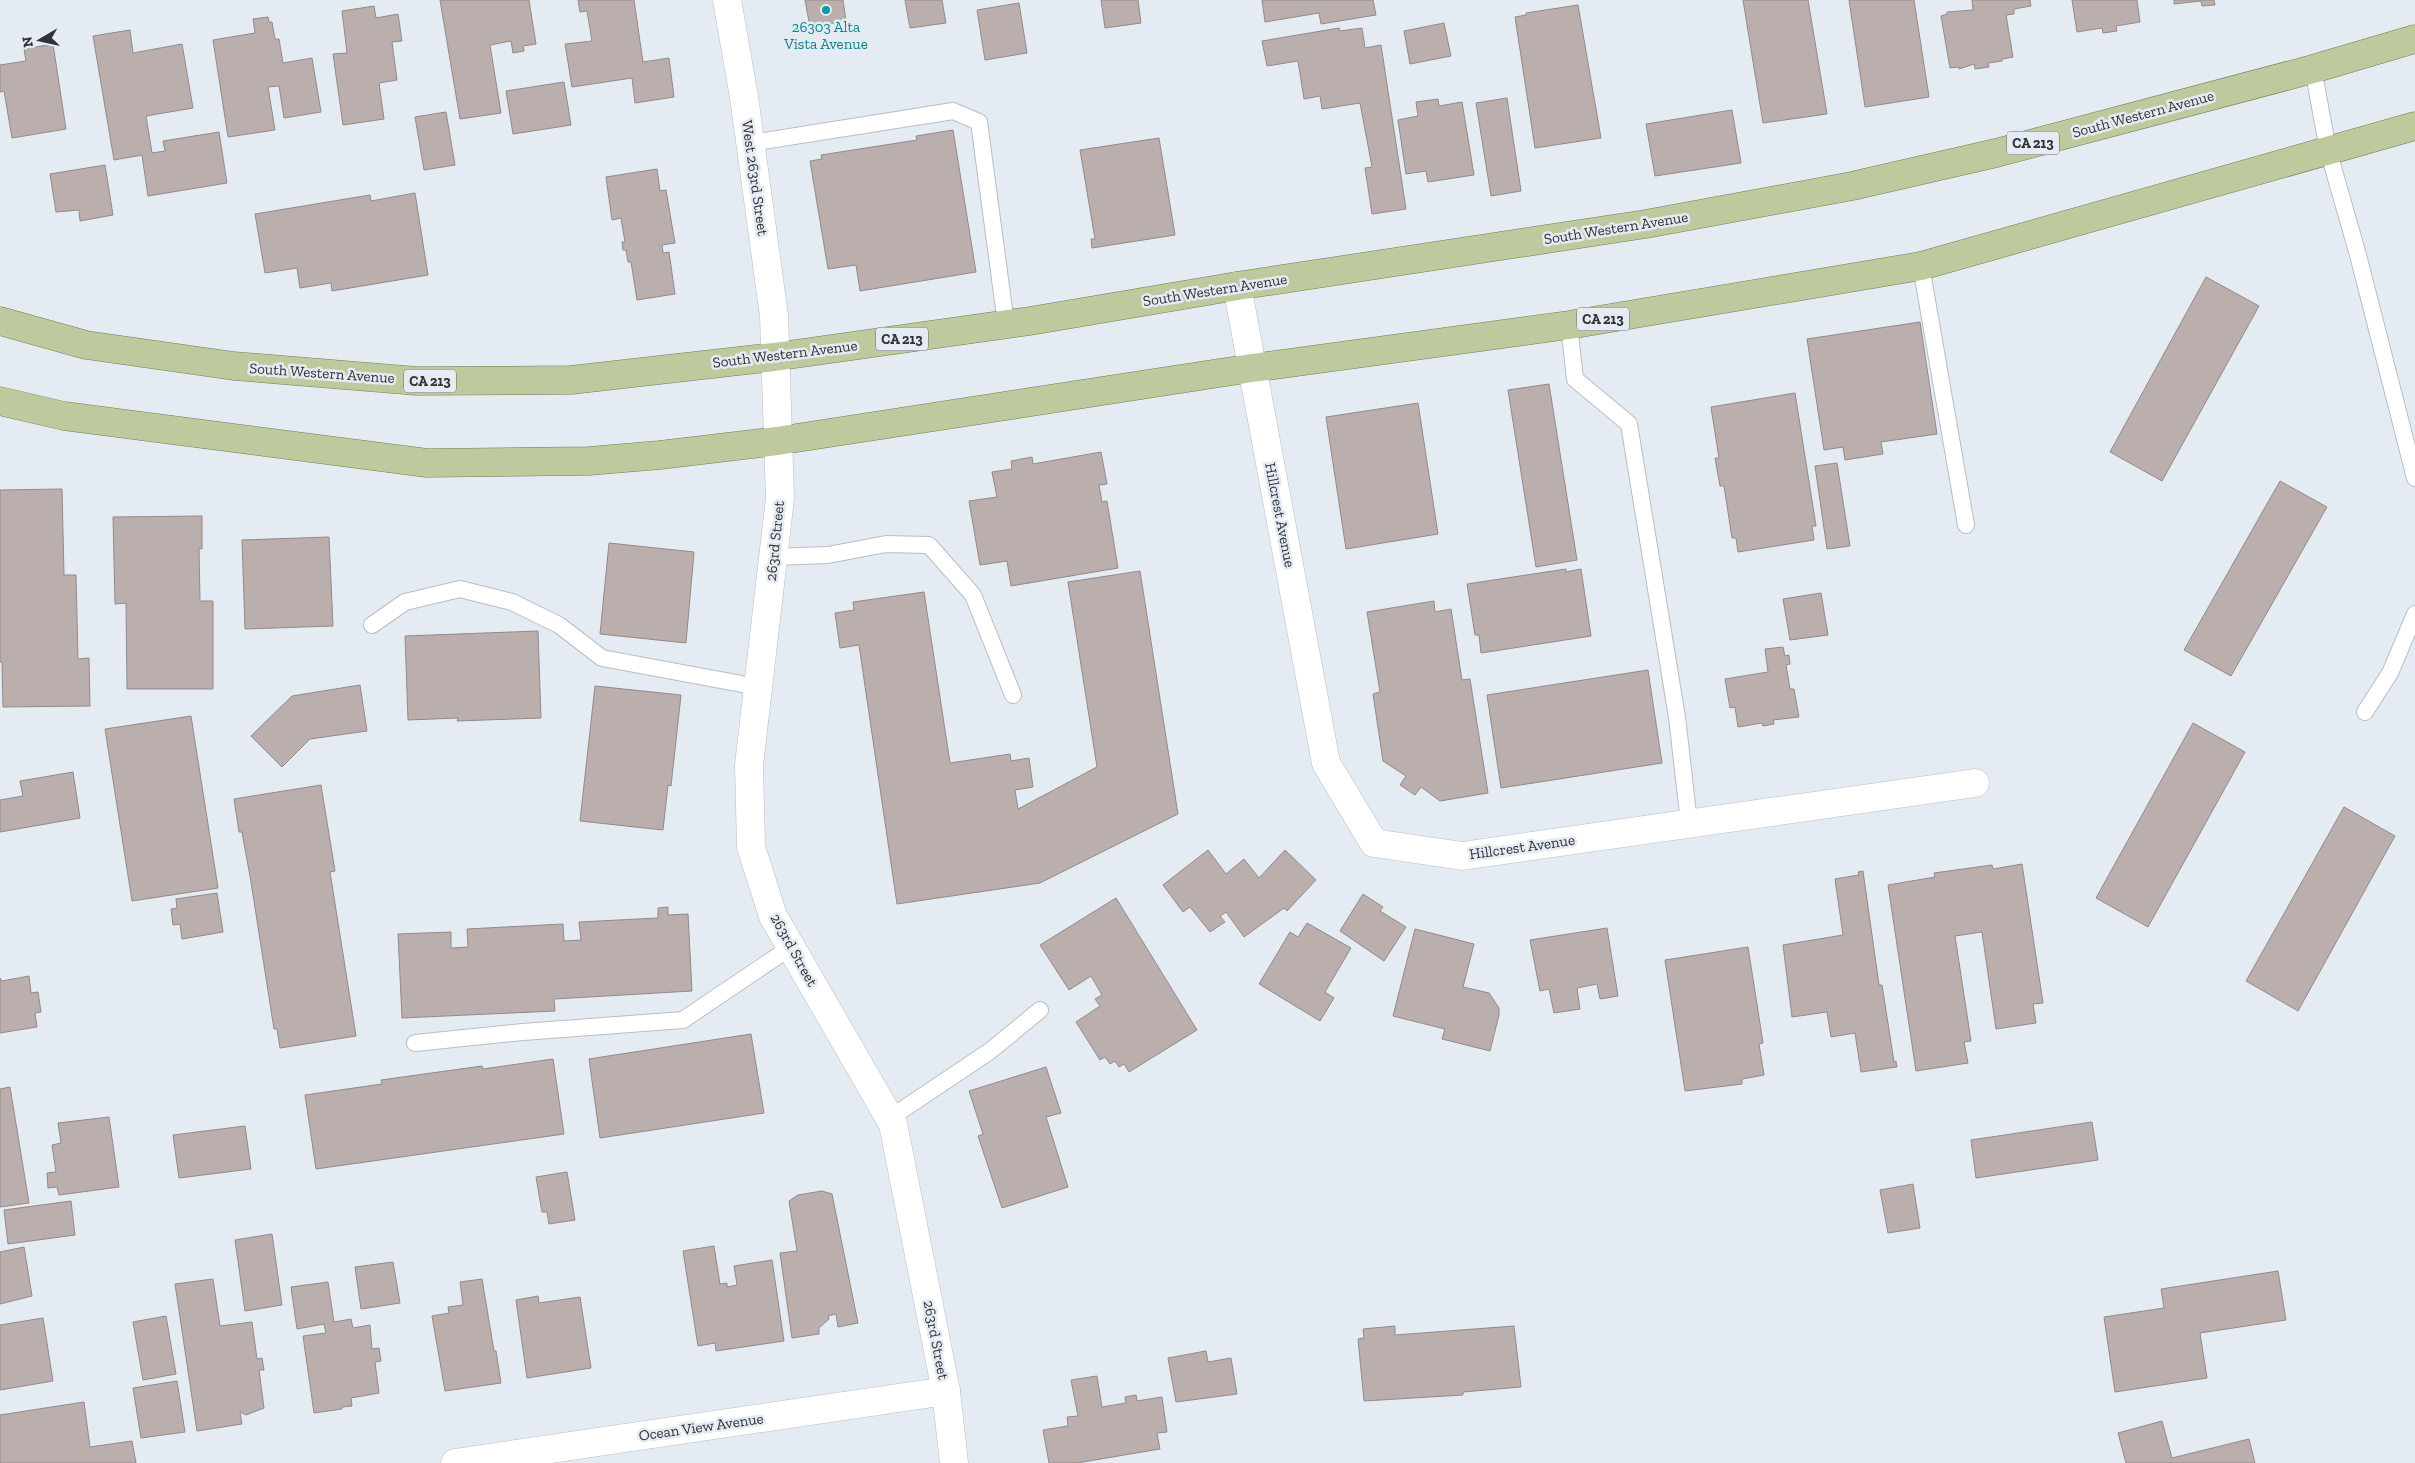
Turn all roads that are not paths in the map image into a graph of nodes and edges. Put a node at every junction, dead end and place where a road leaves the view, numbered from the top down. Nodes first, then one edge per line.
1 (728, 0) edge
2 (2415, 39) edge
3 (2313, 69) junction
4 (2415, 126) edge
5 (750, 143) junction
6 (2328, 150) junction
7 (1921, 266) junction
8 (1237, 286) junction
9 (0, 321) edge
10 (1006, 324) junction
11 (1569, 325) junction
12 (774, 357) junction
13 (1252, 368) junction
14 (0, 401) edge
15 (777, 441) junction
16 (2415, 478) edge
17 (1966, 526) dead end
18 (773, 557) junction
19 (2415, 614) edge
20 (372, 625) dead end
21 (758, 687) junction
22 (1013, 695) dead end
23 (2365, 712) dead end
24 (1975, 783) dead end
25 (1689, 823) junction
26 (791, 947) junction
27 (1040, 1010) dead end
28 (415, 1043) dead end
29 (890, 1118) junction
30 (946, 1391) junction
31 (455, 1463) edge
32 (954, 1463) edge

1 - 5 street, West 263rd Street
2 - 3 main road, South Western Avenue / CA 213
3 - 6 lane
3 - 8 main road, South Western Avenue / CA 213
4 - 6 main road, CA 213
5 - 10 lane
5 - 12 street, West 263rd Street
6 - 7 main road, CA 213
6 - 16 lane
7 - 11 main road, CA 213
7 - 17 lane
8 - 10 main road, South Western Avenue / CA 213
8 - 13 street, Hillcrest Avenue
9 - 12 main road, South Western Avenue / CA 213
10 - 12 main road, South Western Avenue / CA 213
11 - 13 main road, CA 213
11 - 25 lane
12 - 15 street, 263rd Street
13 - 15 main road, CA 213
13 - 25 street, Hillcrest Avenue
14 - 15 main road, CA 213
15 - 18 street, 263rd Street
18 - 21 street, 263rd Street
18 - 22 lane
19 - 23 lane
20 - 21 lane
21 - 26 street, 263rd Street
24 - 25 street, Hillcrest Avenue
26 - 28 lane
26 - 29 street, 263rd Street
27 - 29 lane
29 - 30 street, 263rd Street
30 - 31 street, Ocean View Avenue
30 - 32 street, 263rd Street

